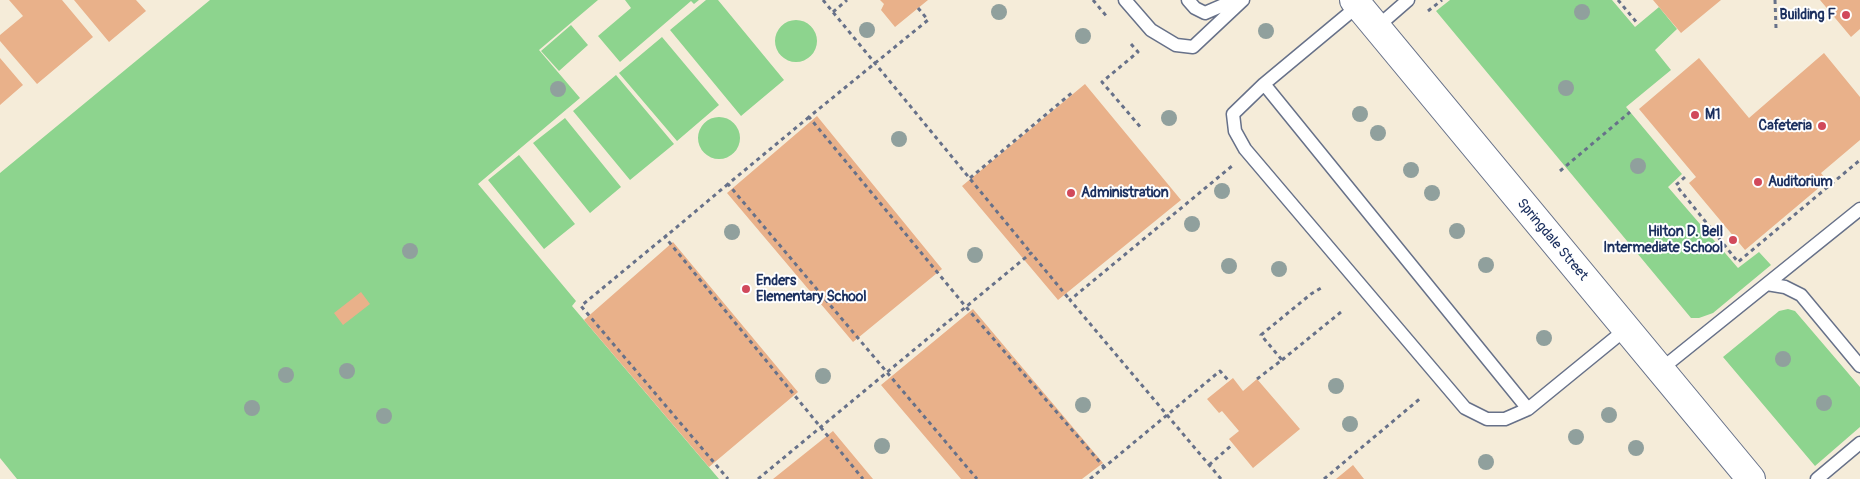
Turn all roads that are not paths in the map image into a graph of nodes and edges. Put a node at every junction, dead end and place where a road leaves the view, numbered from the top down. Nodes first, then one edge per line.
1 (1125, 0) edge
2 (1188, 0) edge
3 (1235, 0) edge
4 (1243, 0) edge
5 (1408, 0) edge
6 (1357, 3) edge
7 (1377, 26) junction
8 (1264, 84) junction
9 (1860, 209) edge
10 (1767, 284) junction
11 (1626, 329) junction
12 (1860, 366) edge
13 (1660, 370) junction
14 (1528, 409) junction
15 (1860, 443) edge
16 (1751, 479) edge
17 (1817, 479) edge

1 - 4 lane
2 - 3 lane
5 - 7 lane
6 - 7 street, Springdale Street
6 - 8 lane
7 - 11 street, Springdale Street
8 - 14 lane
8 - 14 lane
9 - 10 lane
10 - 12 lane
10 - 13 lane
11 - 13 street, Springdale Street
11 - 14 lane
13 - 16 street, Springdale Street
15 - 17 lane

